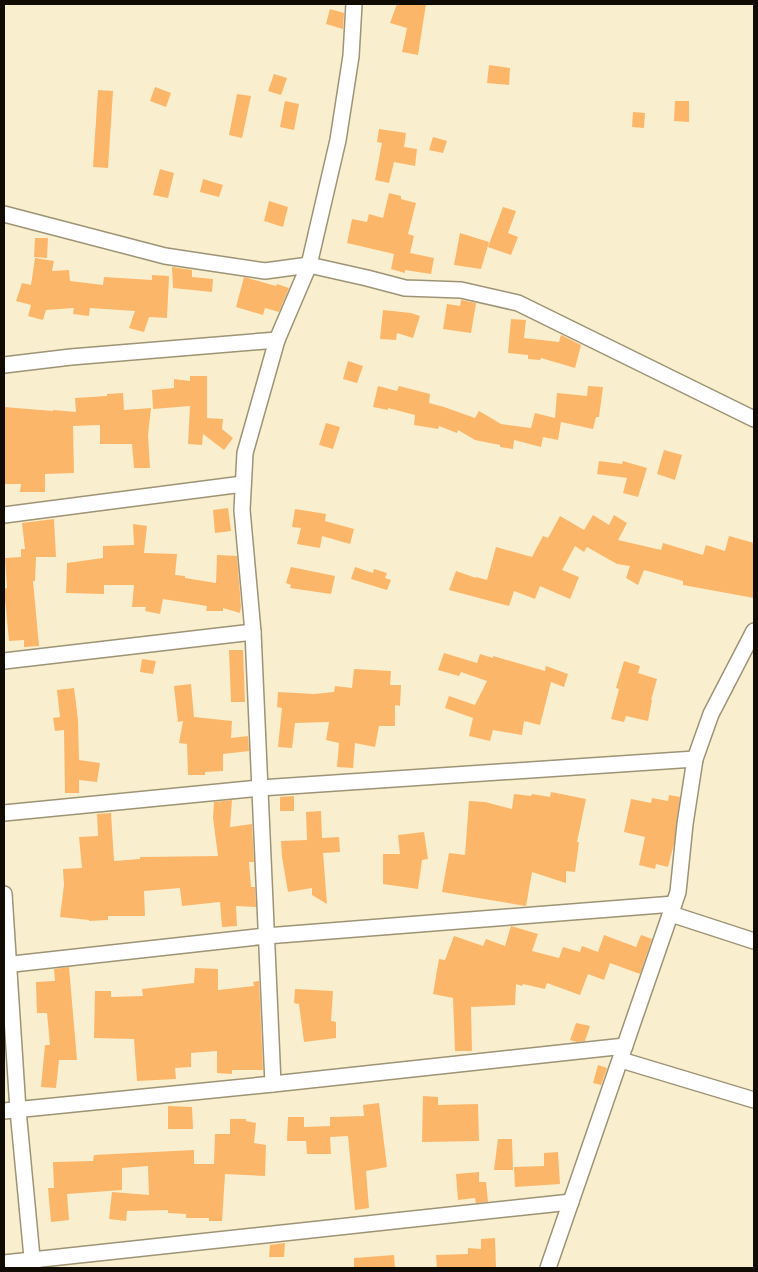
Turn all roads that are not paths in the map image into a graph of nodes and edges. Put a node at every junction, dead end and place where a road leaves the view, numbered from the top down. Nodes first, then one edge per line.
1 (354, 4) edge
2 (4, 214) edge
3 (309, 265) junction
4 (277, 340) junction
5 (4, 365) edge
6 (754, 420) edge
7 (243, 484) junction
8 (4, 516) edge
9 (754, 631) edge
10 (252, 632) junction
11 (4, 661) edge
12 (696, 759) junction
13 (260, 788) junction
14 (4, 813) edge
15 (4, 894) edge
16 (672, 909) junction
17 (266, 936) junction
18 (754, 941) edge
19 (6, 965) edge
20 (623, 1053) junction
21 (273, 1084) junction
22 (754, 1100) edge
23 (11, 1111) edge
24 (571, 1202) junction
25 (4, 1263) edge
26 (32, 1264) edge
27 (548, 1268) edge

1 - 3 street
2 - 3 street
3 - 4 street
3 - 6 street
4 - 5 street
4 - 7 street
7 - 8 street
7 - 10 street
9 - 12 street
10 - 11 street
10 - 13 street
12 - 13 street
12 - 16 street
13 - 14 street
13 - 17 street
15 - 19 street
16 - 17 street
16 - 18 street
16 - 20 street
17 - 19 street
17 - 21 street
19 - 23 street
20 - 21 street
20 - 22 street
20 - 24 street
21 - 23 street
23 - 26 street
24 - 26 street
24 - 27 street
25 - 26 street

